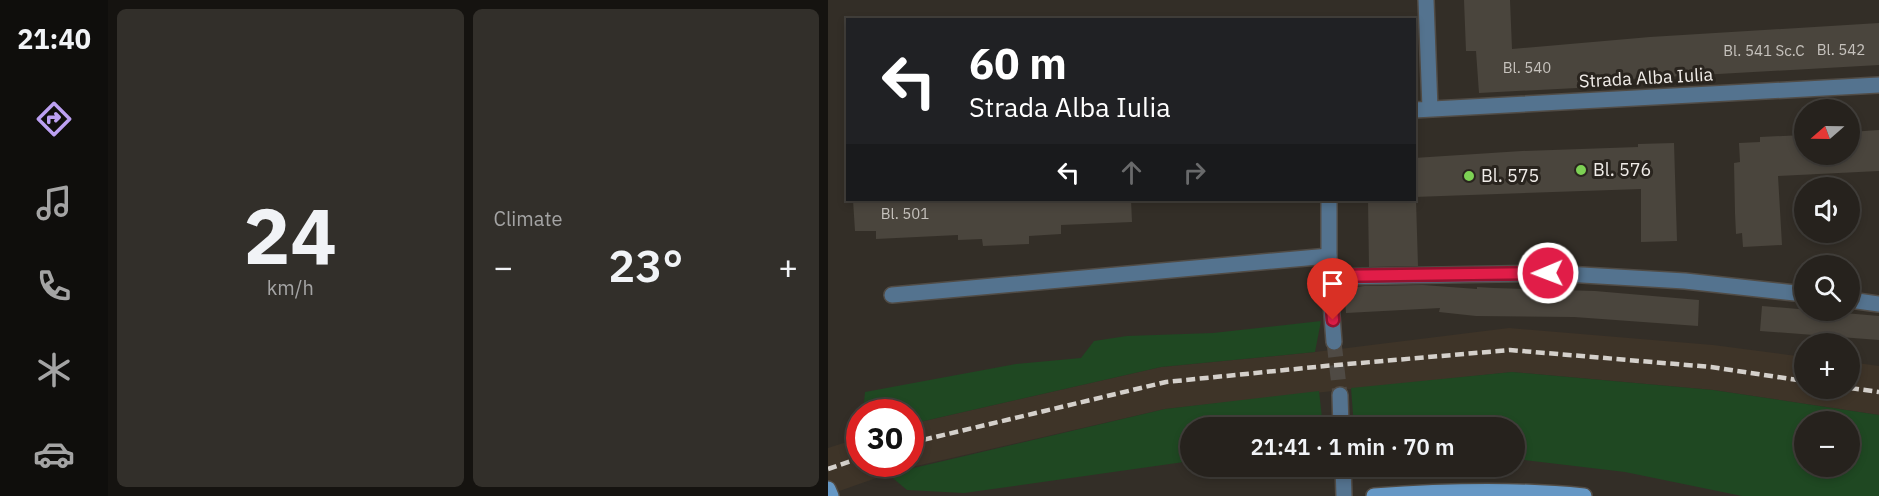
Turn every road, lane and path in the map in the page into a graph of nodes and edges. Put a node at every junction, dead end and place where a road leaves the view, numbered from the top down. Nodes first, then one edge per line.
1 (1426, 0) edge
2 (1879, 85) edge
3 (1416, 110) edge
4 (1431, 110) junction
5 (1329, 201) edge
6 (1329, 256) junction
7 (1329, 276) junction
8 (1794, 293) edge
9 (892, 295) dead end
10 (1860, 301) edge
11 (1879, 304) edge
12 (1335, 342) tunnel mouth
13 (1340, 396) tunnel mouth
14 (1341, 417) edge
15 (1343, 477) edge
16 (828, 489) edge
17 (831, 496) edge
18 (1344, 496) edge
19 (1374, 496) edge
20 (1584, 496) edge

1 - 4 street
2 - 4 street, Strada Alba Iulia
3 - 4 street, Strada Alba Iulia
5 - 6 street
6 - 7 street
6 - 9 street
7 - 8 street
7 - 12 street
10 - 11 street
13 - 14 street
15 - 18 street
16 - 17 main road
19 - 20 main road

